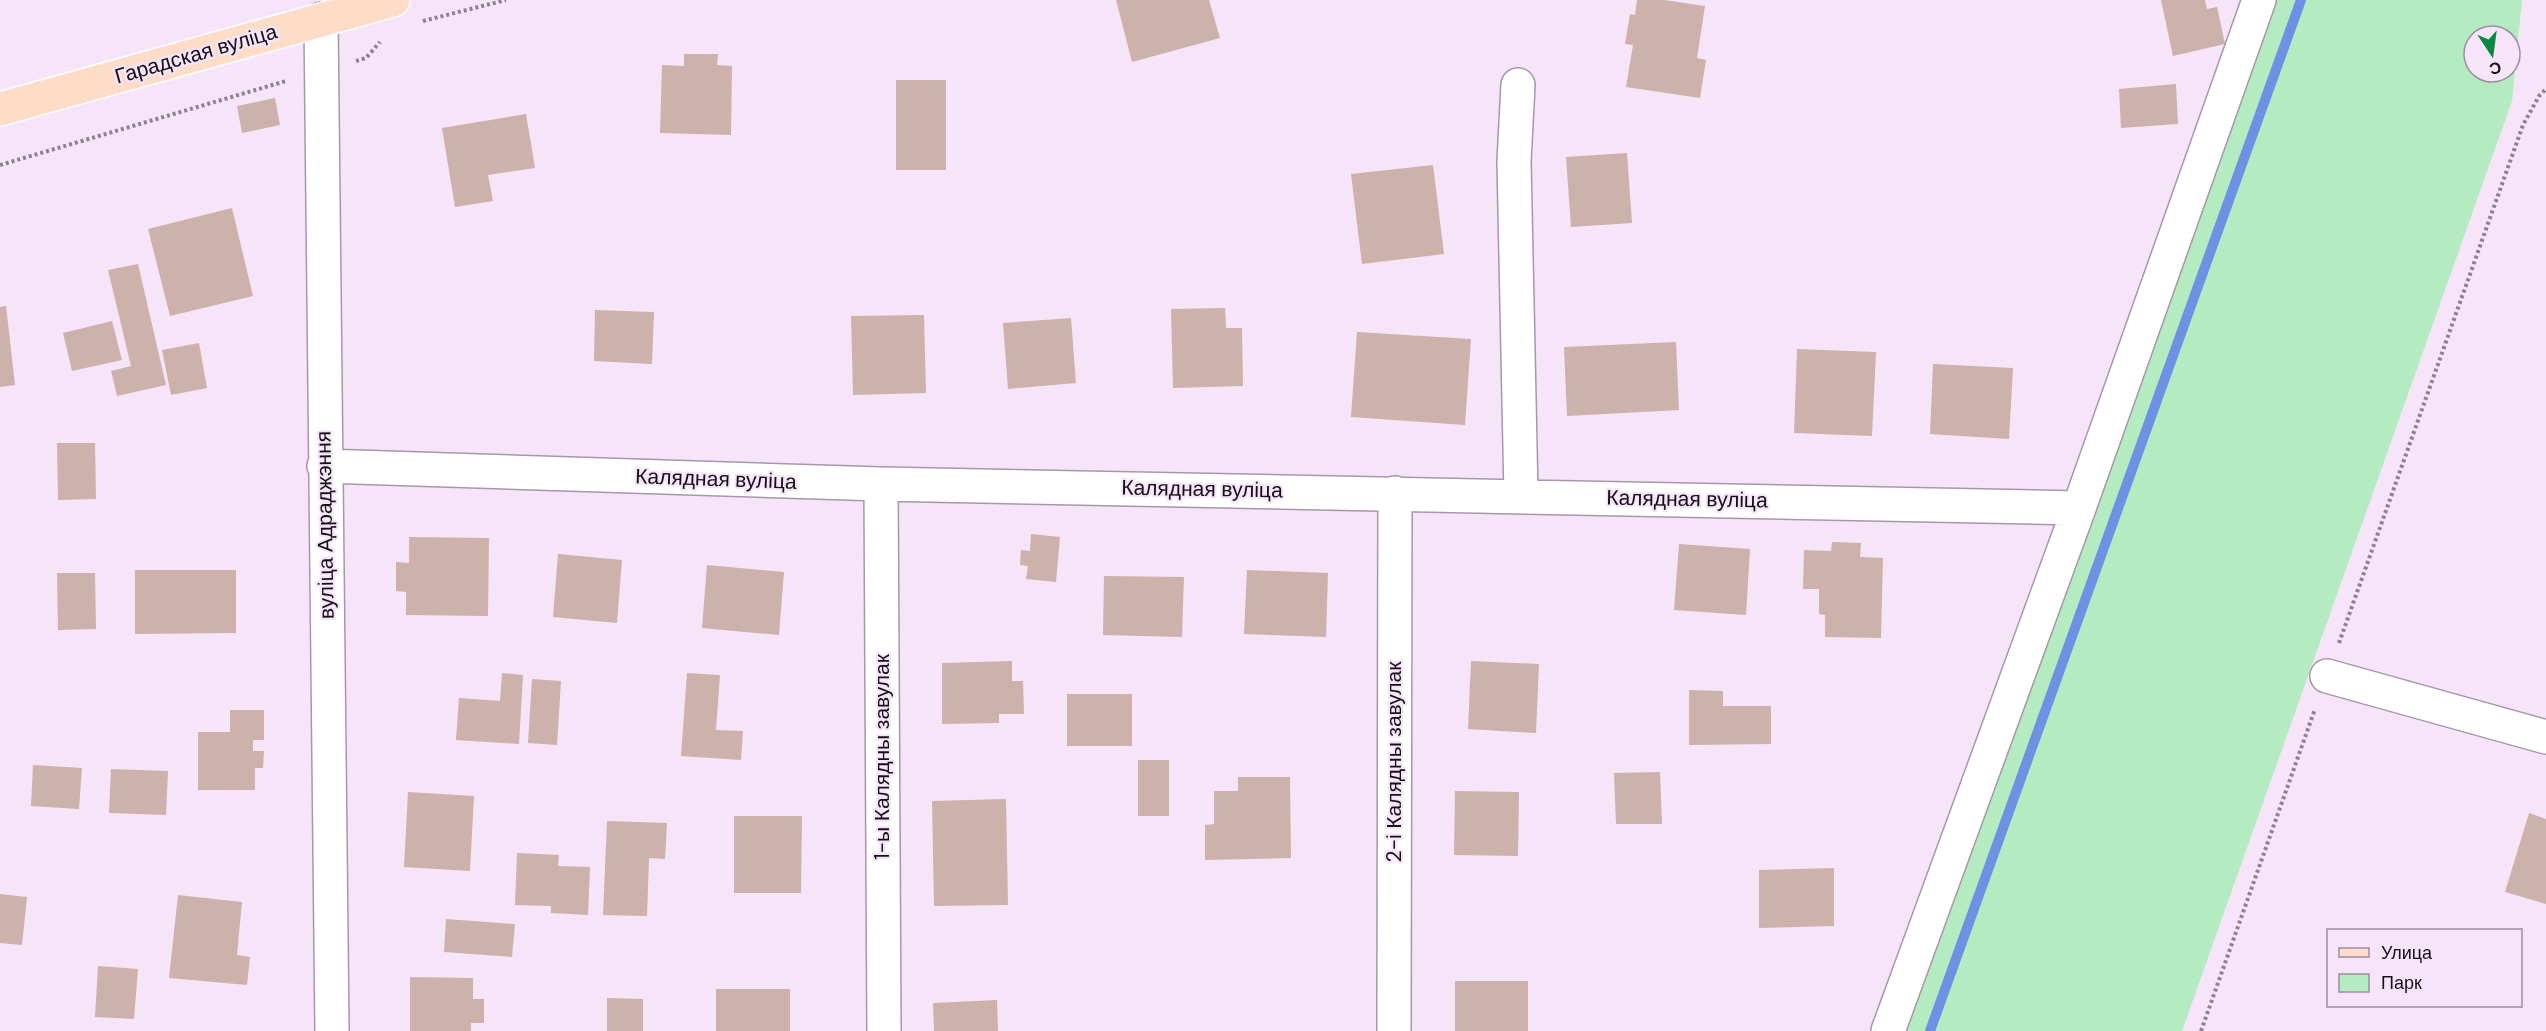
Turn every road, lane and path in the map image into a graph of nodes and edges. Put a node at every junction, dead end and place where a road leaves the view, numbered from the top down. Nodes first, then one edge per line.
1 (506, 0) edge
2 (2259, 0) edge
3 (403, 12) edge
4 (321, 19) junction
5 (384, 37) dead end
6 (322, 70) junction
7 (1518, 85) dead end
8 (2546, 89) edge
9 (0, 109) edge
10 (0, 165) edge
11 (324, 466) junction
12 (881, 484) junction
13 (1395, 493) junction
14 (1521, 495) junction
15 (2079, 508) junction
16 (2327, 676) junction
17 (2546, 737) edge
18 (332, 1031) edge
19 (884, 1031) edge
20 (1394, 1031) edge
21 (1888, 1031) edge
22 (2201, 1031) edge

1 - 3 path
2 - 15 street
3 - 4 main road, Гарадская вуліца
4 - 6 street, вуліца Адраджэння
4 - 9 main road, Гарадская вуліца
5 - 6 path
6 - 10 path
6 - 11 street, вуліца Адраджэння
7 - 14 street
8 - 16 path
11 - 12 street, Калядная вуліца
11 - 18 street, вуліца Адраджэння
12 - 13 street, Калядная вуліца
12 - 19 street, 1-ы Калядны завулак
13 - 14 street, Калядная вуліца
13 - 20 street, 2-і Калядны завулак
14 - 15 street, Калядная вуліца
15 - 21 street
16 - 17 street
16 - 22 path

